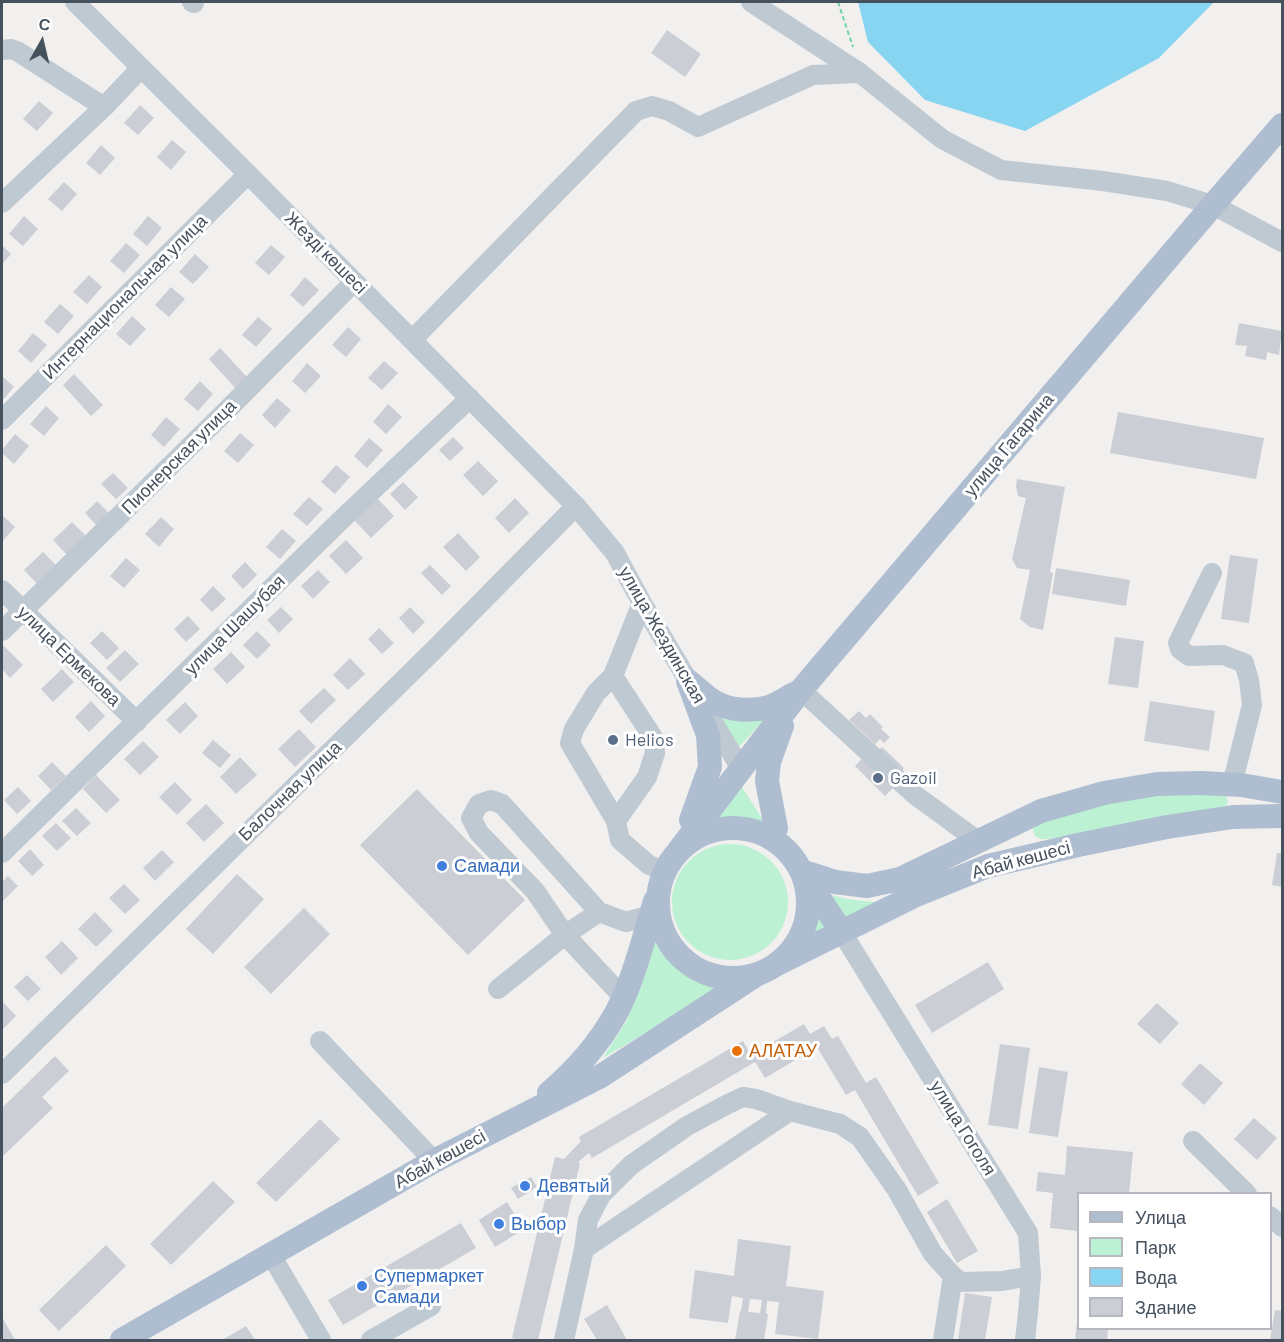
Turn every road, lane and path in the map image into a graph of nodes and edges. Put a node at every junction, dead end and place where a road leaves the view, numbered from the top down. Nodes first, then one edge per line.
1 (75, 2) edge
2 (751, 2) edge
3 (838, 2) edge
4 (2, 50) edge
5 (141, 68) junction
6 (860, 73) junction
7 (104, 107) junction
8 (1282, 126) edge
9 (248, 174) junction
10 (2, 203) edge
11 (1213, 205) junction
12 (1282, 242) edge
13 (354, 282) junction
14 (412, 340) junction
15 (470, 398) junction
16 (2, 420) edge
17 (576, 506) junction
18 (1212, 573) dead end
19 (2, 590) edge
20 (642, 603) junction
21 (22, 611) junction
22 (2, 631) edge
23 (613, 676) junction
24 (688, 681) junction
25 (801, 690) junction
26 (136, 722) junction
27 (741, 769) junction
28 (1232, 785) junction
29 (1282, 792) edge
30 (1282, 816) edge
31 (616, 821) junction
32 (776, 828) junction
33 (978, 842) junction
34 (2, 853) edge
35 (797, 865) junction
36 (667, 871) junction
37 (599, 912) junction
38 (651, 915) junction
39 (841, 931) junction
40 (566, 935) junction
41 (767, 969) junction
42 (498, 989) dead end
43 (622, 997) junction
44 (320, 1041) dead end
45 (2, 1074) edge
46 (790, 1111) junction
47 (527, 1113) junction
48 (1193, 1142) dead end
49 (434, 1161) junction
50 (1245, 1192) edge
51 (584, 1249) junction
52 (271, 1255) junction
53 (953, 1276) junction
54 (1031, 1276) junction
55 (432, 1306) dead end
56 (122, 1341) edge
57 (321, 1341) edge
58 (371, 1341) edge
59 (564, 1341) edge
60 (942, 1341) edge
61 (1025, 1341) edge

1 - 5 street, Жезді көшесі
2 - 6 street
3 - 6 path
4 - 7 street
5 - 7 street
5 - 9 street, Жезді көшесі
6 - 11 street
6 - 14 street
7 - 10 street
8 - 11 main road, улица Гагарина
9 - 13 street, Жезді көшесі
9 - 16 street, Интернациональная улица
11 - 12 street
11 - 25 main road, улица Гагарина
13 - 14 street, Жезді көшесі
13 - 21 street, Пионерская улица
14 - 15 street, Жезді көшесі
15 - 17 street, Жезді көшесі
15 - 26 street, улица Шашубая
17 - 20 street, улица Жездинская
17 - 45 street, Балочная улица
18 - 28 street
19 - 21 street, улица Ермекова
20 - 23 street
20 - 24 street, улица Жездинская
21 - 22 street, Пионерская улица
21 - 26 street, улица Ермекова
23 - 31 street
23 - 31 street
24 - 25 main road
24 - 27 street, улица Жездинская
24 - 36 main road
25 - 27 main road, улица Гагарина
25 - 32 main road
25 - 33 street
26 - 34 street, улица Шашубая
27 - 32 main road
27 - 36 main road, улица Гагарина
28 - 29 main road, Абай көшесі
28 - 33 main road, Абай көшесі
30 - 39 main road, Абай көшесі
31 - 36 street
32 - 35 main road
33 - 35 main road, Абай көшесі
35 - 36 main road
35 - 39 main road
35 - 41 main road
36 - 38 main road
36 - 41 main road
37 - 38 street
37 - 40 street
37 - 40 street
38 - 43 main road
39 - 41 main road, Абай көшесі
39 - 54 street, улица Гоголя
40 - 42 street
40 - 43 street
41 - 47 main road, Абай көшесі
43 - 47 main road
44 - 49 street
46 - 51 street
46 - 51 street
46 - 53 street
47 - 49 main road, Абай көшесі
48 - 50 street
49 - 52 main road, Абай көшесі
51 - 59 street
52 - 56 main road, Абай көшесі
52 - 57 street
53 - 54 street
53 - 60 street
54 - 61 street, улица Гоголя
55 - 58 street

